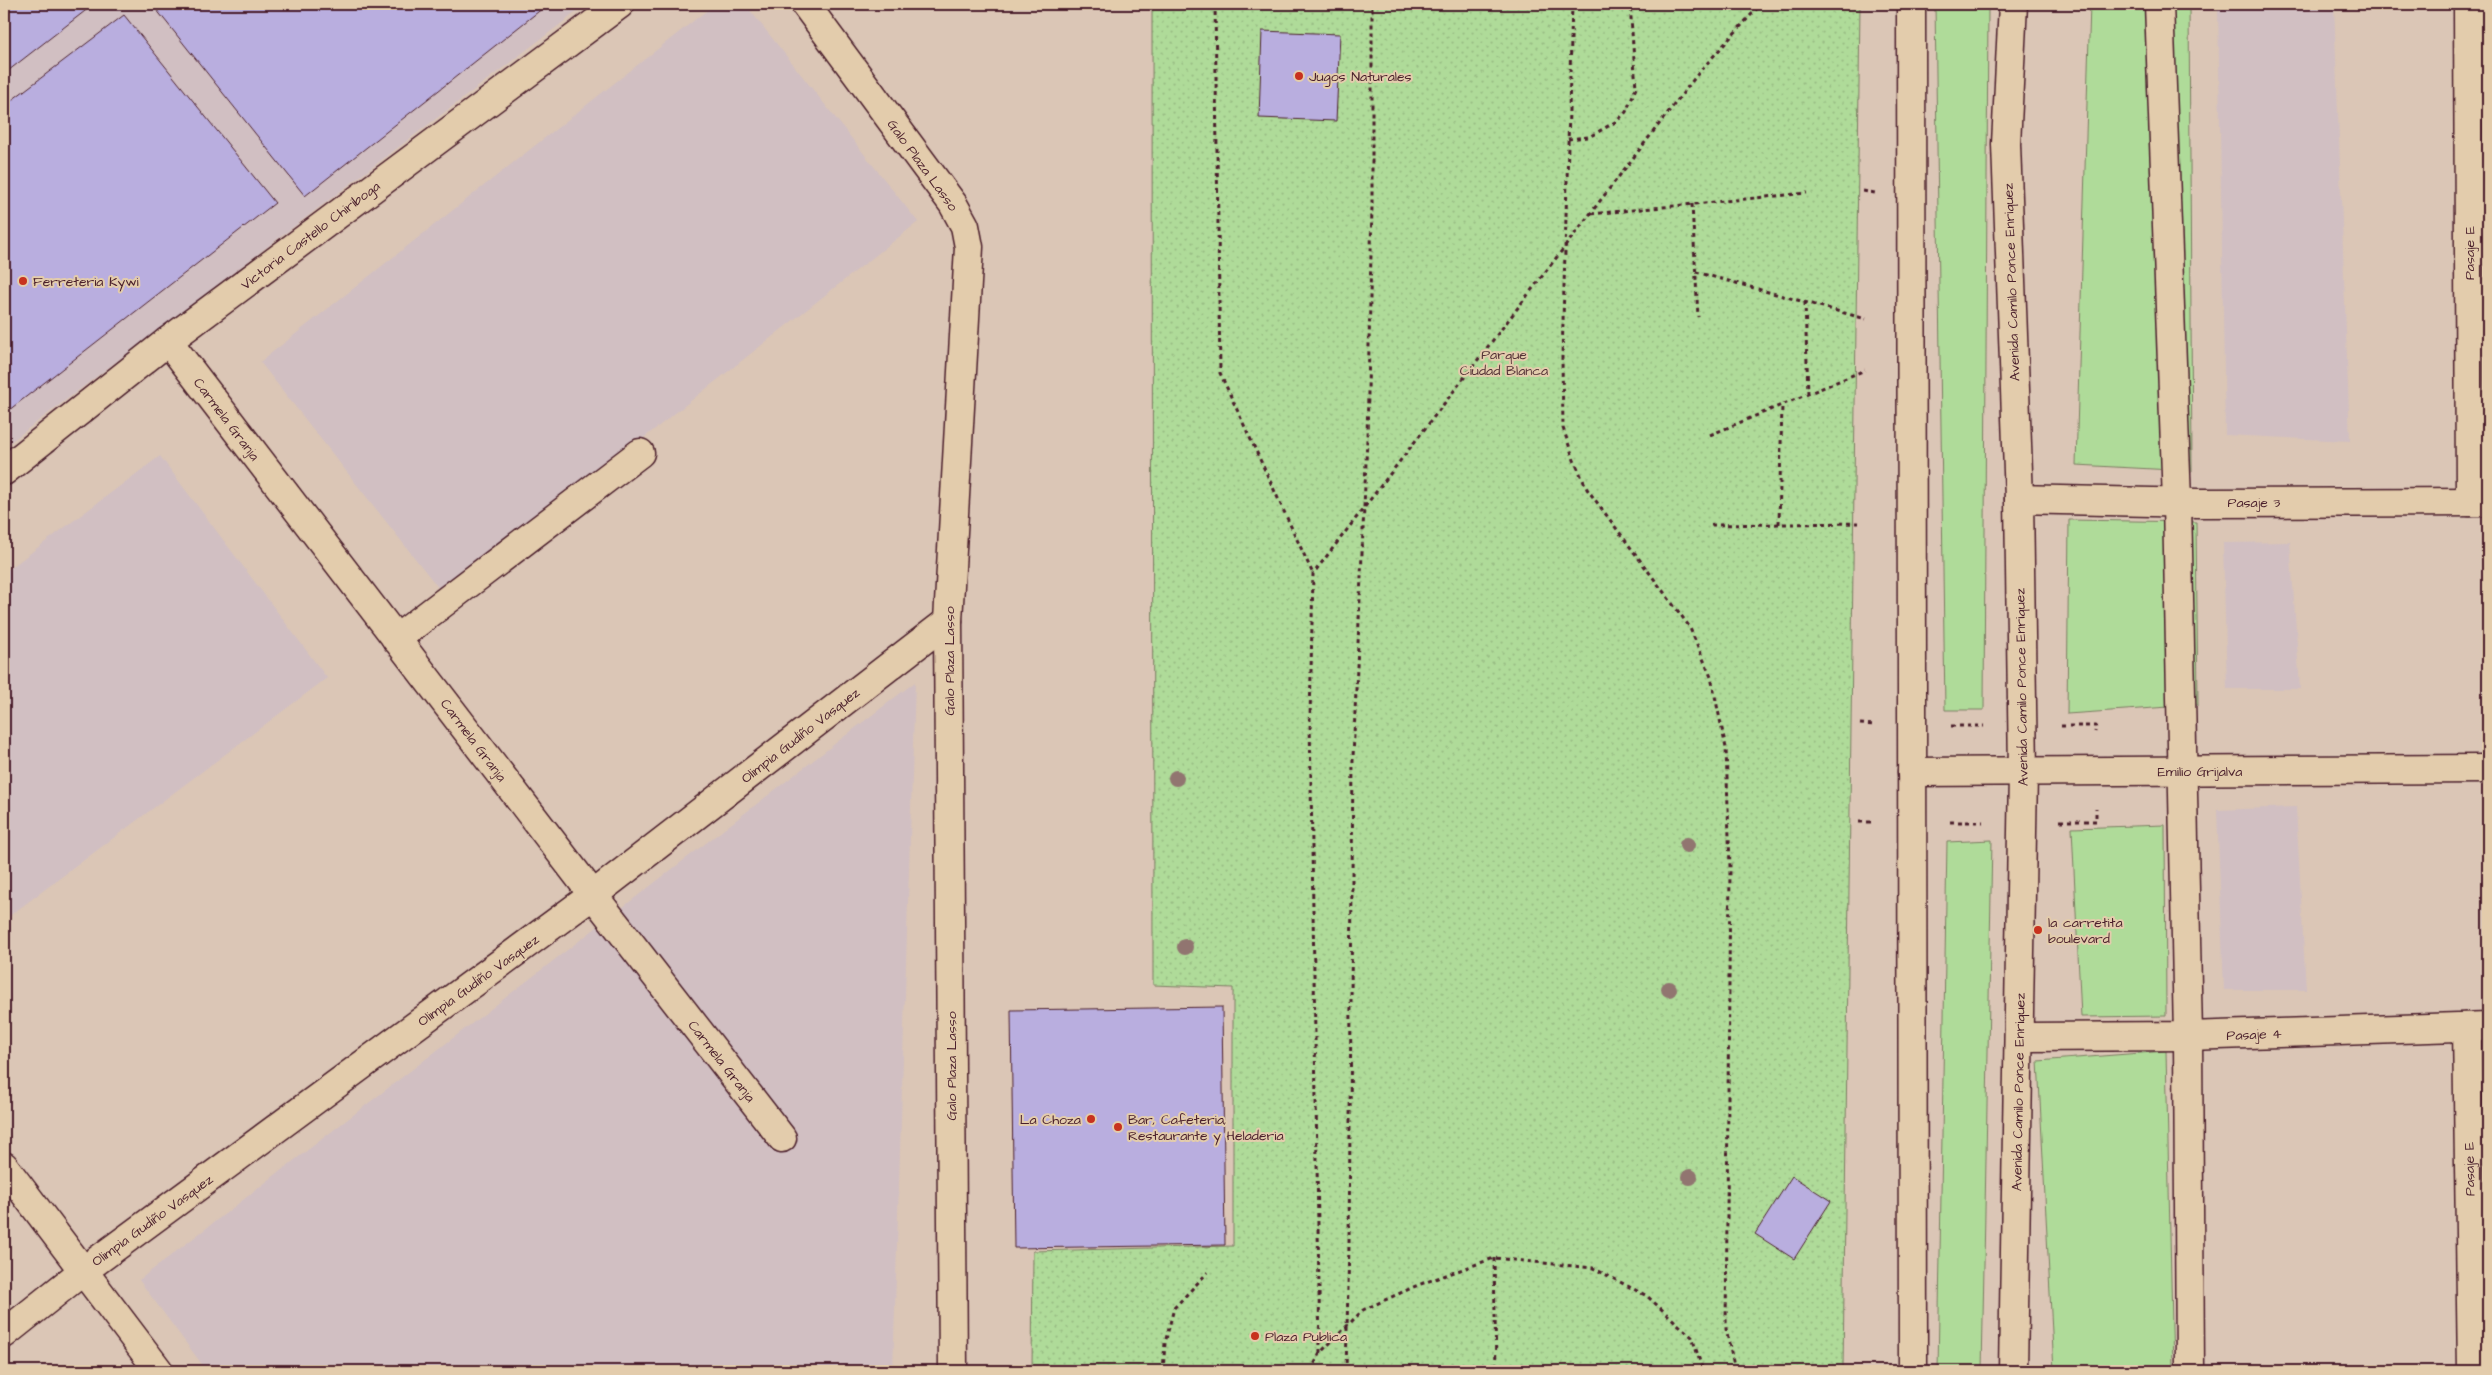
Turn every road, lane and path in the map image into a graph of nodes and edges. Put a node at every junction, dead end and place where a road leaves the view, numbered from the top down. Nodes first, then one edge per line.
1 (620, 4) edge
2 (805, 4) edge
3 (1215, 4) edge
4 (1372, 4) edge
5 (1572, 4) edge
6 (1630, 4) edge
7 (1761, 4) edge
8 (1911, 4) edge
9 (2013, 4) edge
10 (2159, 4) edge
11 (2468, 4) edge
12 (1568, 139) junction
13 (1807, 193) dead end
14 (1692, 204) junction
15 (1590, 214) junction
16 (1565, 247) junction
17 (1696, 272) junction
18 (1805, 302) junction
19 (1698, 317) dead end
20 (1866, 319) dead end
21 (168, 341) junction
22 (1865, 370) dead end
23 (1808, 394) junction
24 (1782, 405) junction
25 (1710, 435) dead end
26 (640, 453) dead end
27 (4, 471) edge
28 (2019, 499) junction
29 (2177, 502) junction
30 (2479, 502) edge
31 (1364, 509) junction
32 (1861, 523) dead end
33 (1779, 524) junction
34 (1712, 525) dead end
35 (1314, 574) junction
36 (948, 621) junction
37 (396, 639) junction
38 (2488, 769) edge
39 (2183, 771) junction
40 (1912, 772) junction
41 (2023, 772) junction
42 (2096, 821) dead end
43 (1859, 822) dead end
44 (1913, 822) junction
45 (2022, 822) junction
46 (593, 895) junction
47 (2478, 1026) edge
48 (2188, 1036) junction
49 (2019, 1037) junction
50 (782, 1138) dead end
51 (4, 1166) edge
52 (1494, 1258) junction
53 (83, 1271) junction
54 (1208, 1272) dead end
55 (1347, 1326) junction
56 (4, 1334) edge
57 (1320, 1353) junction
58 (159, 1371) edge
59 (953, 1371) edge
60 (1163, 1371) edge
61 (1311, 1371) edge
62 (1346, 1371) edge
63 (1496, 1371) edge
64 (1703, 1371) edge
65 (1735, 1371) edge
66 (1913, 1371) edge
67 (2013, 1371) edge
68 (2190, 1371) edge
69 (2472, 1371) edge

1 - 21 street, Victoria Castello Chiriboga
2 - 36 street, Galo Plaza Lasso
3 - 35 path
4 - 31 path
5 - 12 path
6 - 12 path
7 - 15 path
8 - 40 street
9 - 28 street, Avenida Camilo Ponce Enriquez
10 - 29 street
11 - 30 street, Pasaje E
12 - 16 path
13 - 14 path
14 - 15 path
14 - 17 path
15 - 16 path
16 - 31 path
16 - 65 path
17 - 18 path
17 - 19 path
18 - 20 path
18 - 23 path
21 - 27 street, Victoria Castello Chiriboga
21 - 37 street, Carmela Granja
22 - 23 path
23 - 24 path
24 - 25 path
24 - 33 path
26 - 37 street
28 - 29 street, Pasaje 3
28 - 41 street, Avenida Camilo Ponce Enriquez
29 - 30 street, Pasaje 3
29 - 39 street
31 - 35 path
31 - 55 path
32 - 33 path
33 - 34 path
35 - 57 path
36 - 46 street, Olimpia Gudiño Vasquez
36 - 59 street, Galo Plaza Lasso
37 - 46 street, Carmela Granja
38 - 39 street, Emilio Grijalva
39 - 41 street, Emilio Grijalva
39 - 48 street
40 - 41 street, Emilio Grijalva
40 - 44 street
41 - 45 street, Avenida Camilo Ponce Enriquez
42 - 45 path
43 - 44 path
44 - 45 path
44 - 66 street
45 - 49 street, Avenida Camilo Ponce Enriquez
46 - 50 street, Carmela Granja
46 - 53 street, Olimpia Gudiño Vasquez
47 - 48 street, Pasaje 4
47 - 69 street, Pasaje E
48 - 49 street, Pasaje 4
48 - 68 street
49 - 67 street, Avenida Camilo Ponce Enriquez
51 - 53 street
52 - 55 path
52 - 63 path
52 - 64 path
53 - 56 street, Olimpia Gudiño Vasquez
53 - 58 street
54 - 60 path
55 - 57 path
55 - 62 path
57 - 61 path

